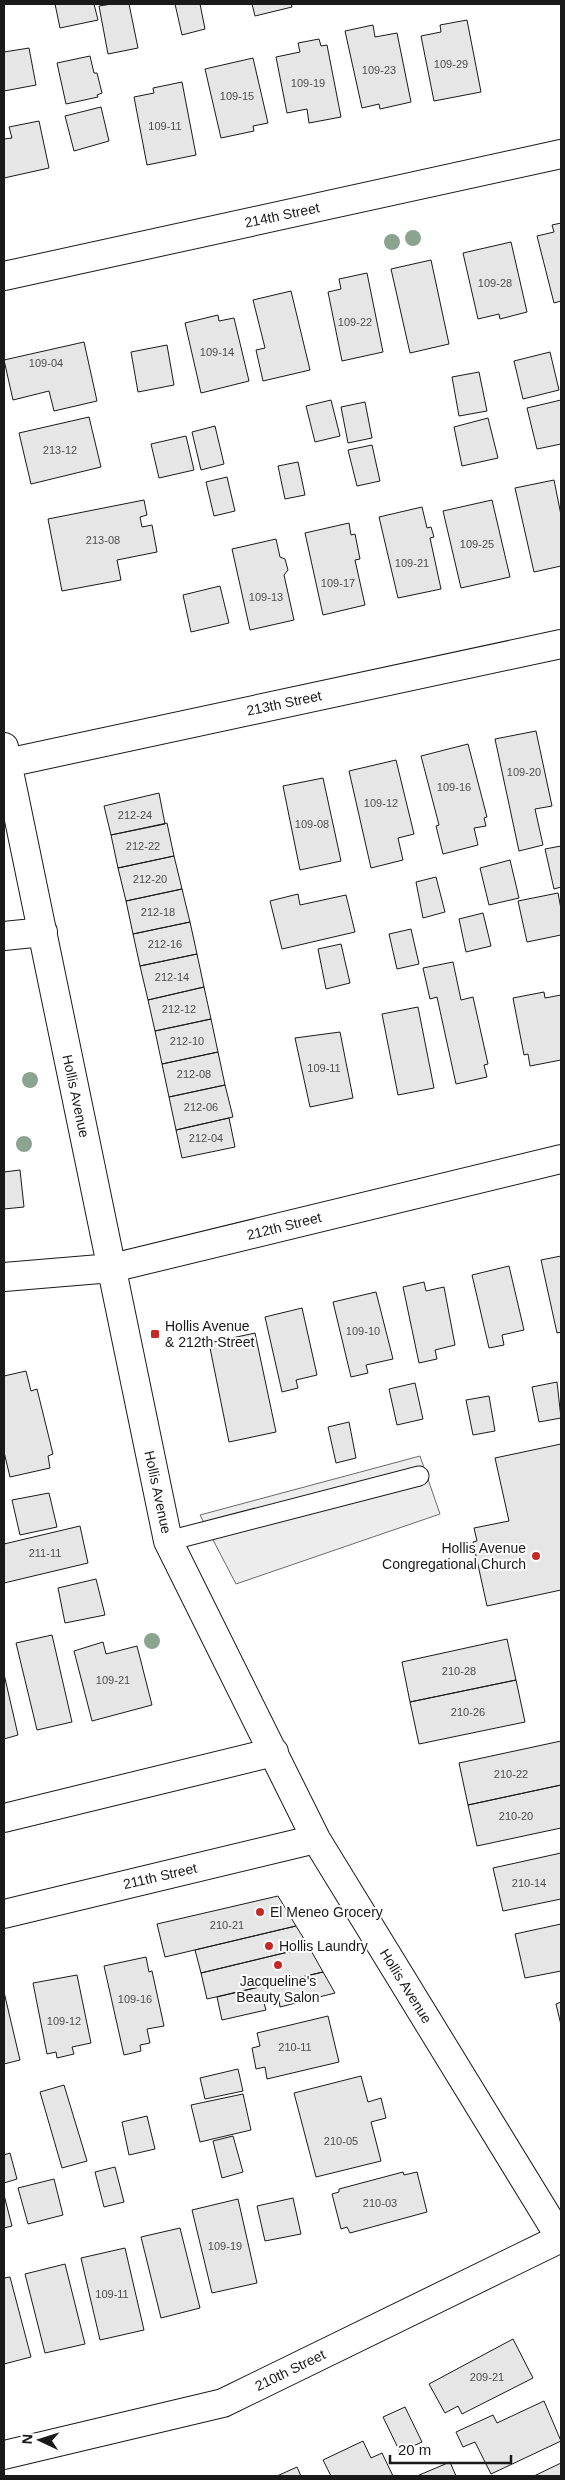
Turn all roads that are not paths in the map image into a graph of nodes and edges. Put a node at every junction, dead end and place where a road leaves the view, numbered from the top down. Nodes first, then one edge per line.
1 (561, 154) edge
2 (4, 276) edge
3 (561, 644) edge
4 (5, 755) edge
5 (42, 932) junction
6 (4, 936) edge
7 (561, 1159) edge
8 (112, 1268) junction
9 (4, 1277) edge
10 (419, 1476) dead end
11 (168, 1541) junction
12 (274, 1752) junction
13 (4, 1818) edge
14 (316, 1839) junction
15 (4, 1914) edge
16 (561, 2238) edge
17 (4, 2456) edge

1 - 2 street, 214th Street
3 - 4 street, 213th Street
4 - 5 street, Hollis Avenue
5 - 6 street
5 - 8 street, Hollis Avenue
7 - 8 street, 212th Street
8 - 9 street, 212th Street
8 - 11 street, Hollis Avenue
10 - 11 lane
11 - 12 street, Hollis Avenue
12 - 13 street
12 - 14 street, Hollis Avenue
14 - 15 street, 211th Street
14 - 16 street, Hollis Avenue
16 - 17 street, 210th Street

